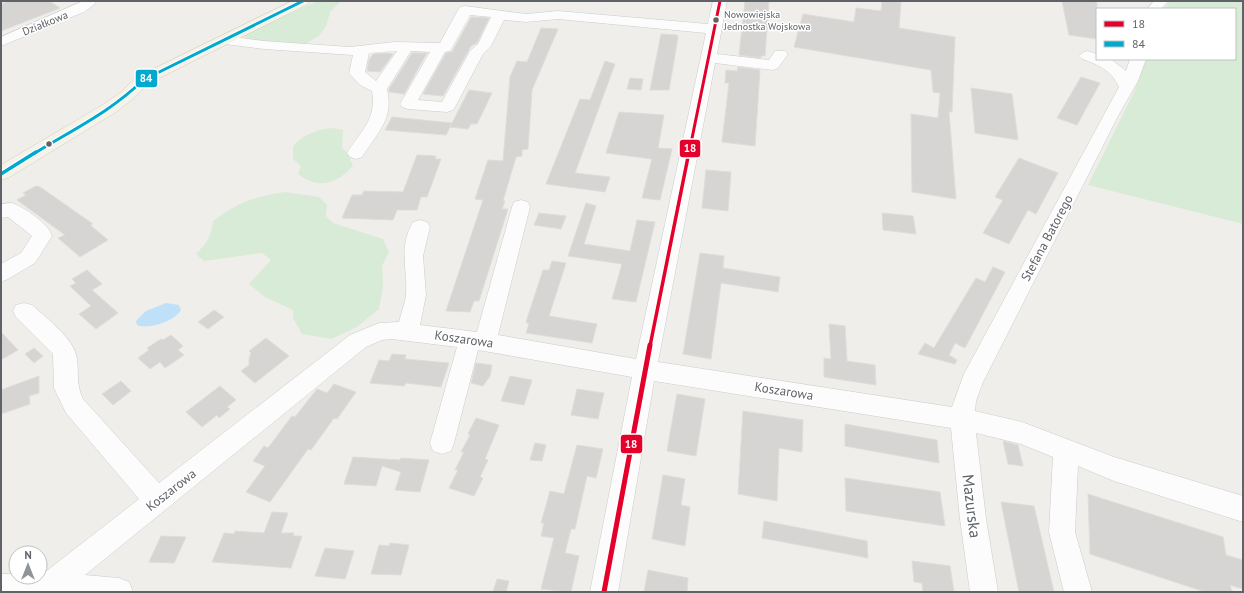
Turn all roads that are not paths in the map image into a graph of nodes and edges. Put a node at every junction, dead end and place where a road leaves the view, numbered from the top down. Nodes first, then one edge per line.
1 (303, 1) edge
2 (720, 1) edge
3 (82, 2) edge
4 (105, 2) dead end
5 (499, 16) junction
6 (715, 28) junction
7 (225, 40) junction
8 (1, 42) edge
9 (406, 46) junction
10 (457, 49) junction
11 (362, 50) junction
12 (780, 54) dead end
13 (1087, 56) dead end
14 (709, 58) junction
15 (1096, 59) edge
16 (1100, 60) edge
17 (1138, 60) edge
18 (1127, 87) junction
19 (379, 89) junction
20 (356, 153) dead end
21 (1, 174) edge
22 (521, 207) dead end
23 (1, 211) edge
24 (420, 227) dead end
25 (1, 274) edge
26 (24, 311) dead end
27 (408, 331) junction
28 (478, 341) junction
29 (645, 370) junction
30 (962, 419) junction
31 (442, 443) dead end
32 (1066, 451) junction
33 (158, 501) junction
34 (1243, 509) edge
35 (49, 587) junction
36 (1, 588) edge
37 (119, 592) edge
38 (604, 592) edge
39 (984, 592) edge
40 (1078, 592) edge

1 - 7 main road
2 - 6 street
3 - 4 street
3 - 8 street, Działkowa
5 - 6 street
5 - 10 street
5 - 10 street
6 - 14 street
7 - 11 street
7 - 21 main road
9 - 10 street
9 - 11 street
9 - 19 street
11 - 19 street
12 - 14 street
13 - 15 street
14 - 29 street
16 - 18 street
17 - 18 street, Stefana Batorego
18 - 30 street, Stefana Batorego
19 - 20 street
22 - 28 street
23 - 25 street
24 - 27 street
26 - 33 street
27 - 28 street, Koszarowa
27 - 33 street, Koszarowa
28 - 29 street, Koszarowa
28 - 31 street
29 - 30 street, Koszarowa
29 - 38 street
30 - 32 street, Koszarowa
30 - 39 street, Mazurska
32 - 34 street, Koszarowa
32 - 40 street
33 - 35 street, Koszarowa
35 - 36 street
35 - 37 street

